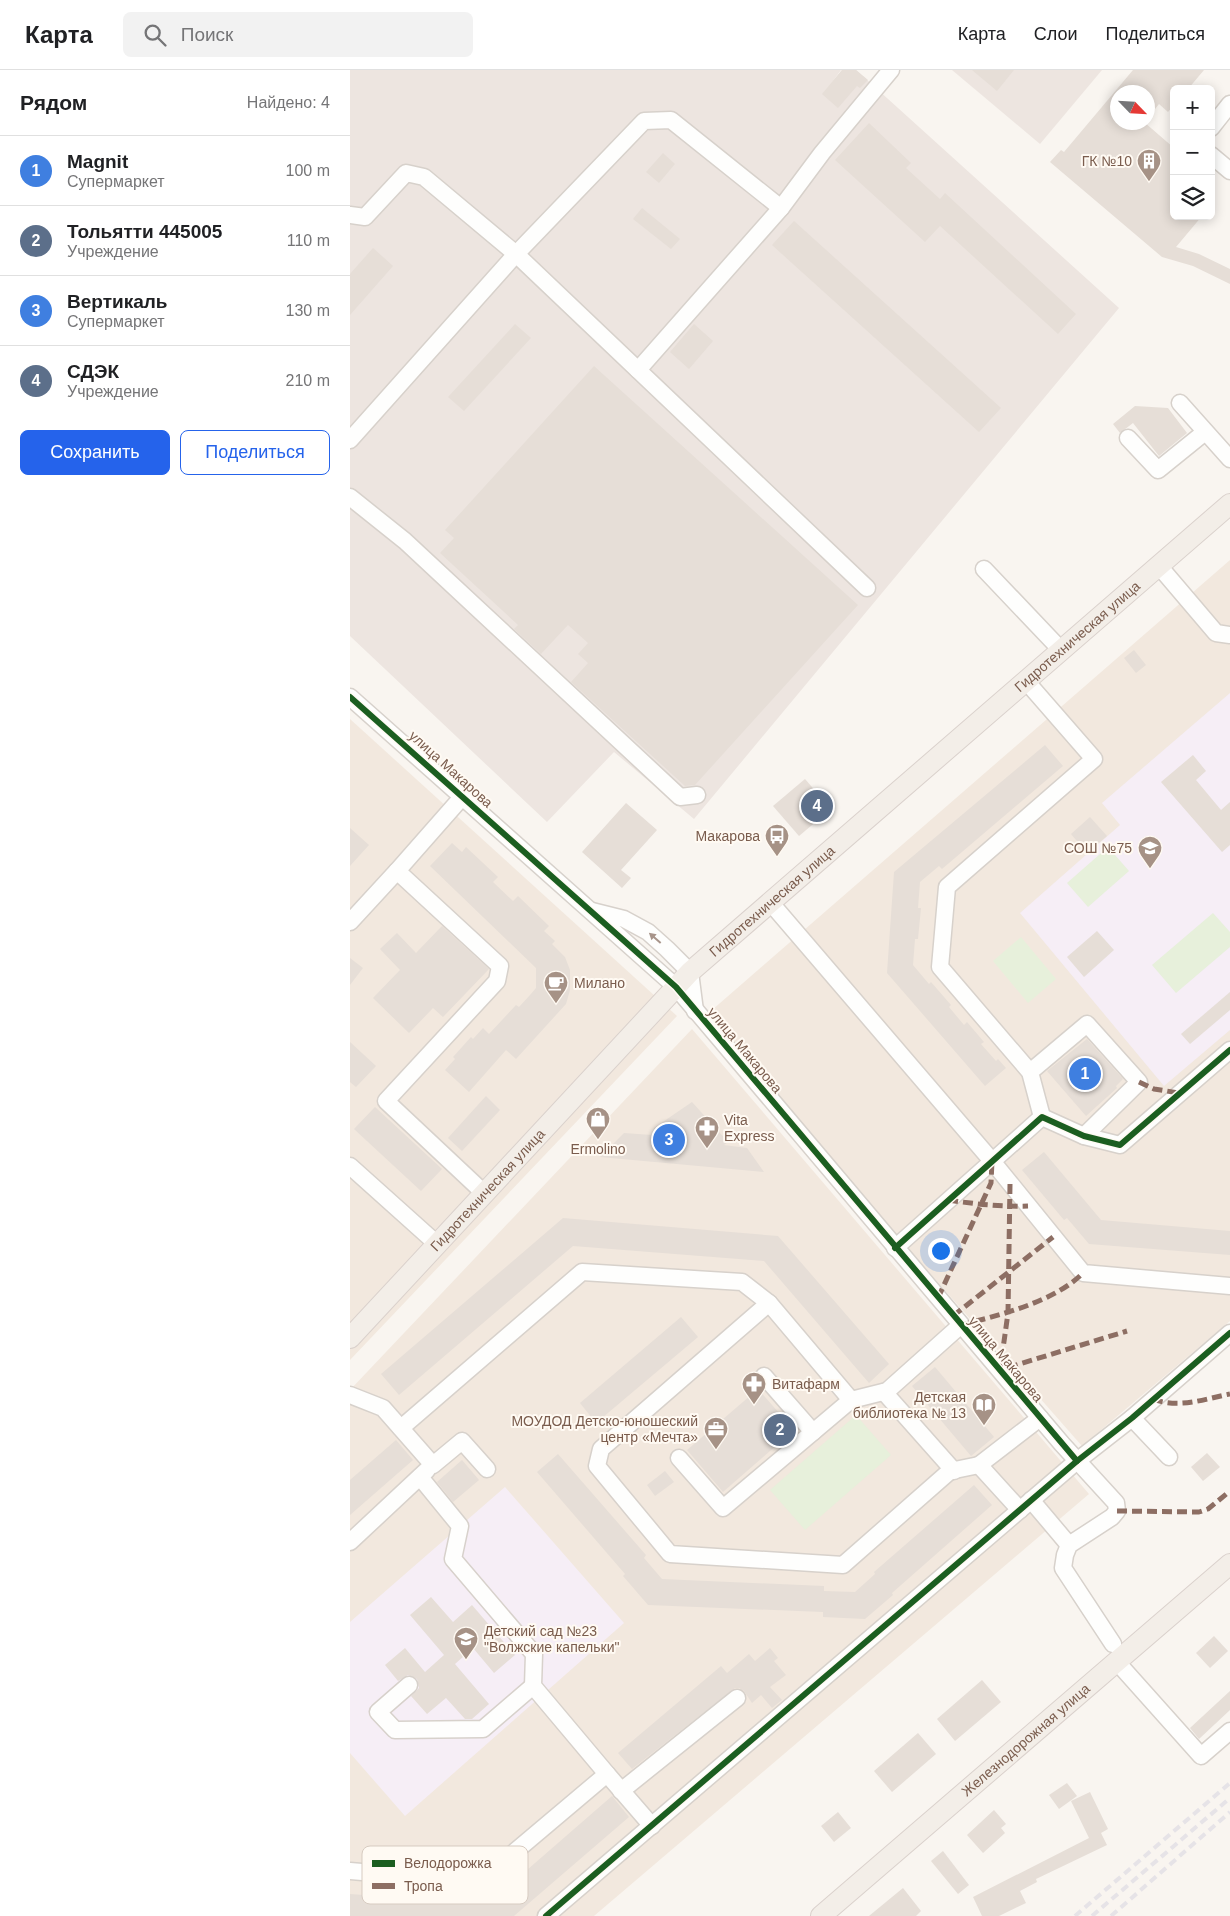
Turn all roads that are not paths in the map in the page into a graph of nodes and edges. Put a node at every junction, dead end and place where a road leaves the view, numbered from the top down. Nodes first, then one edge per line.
1 (891, 70) edge
2 (1230, 104) edge
3 (1215, 123) edge
4 (1215, 158) edge
5 (1230, 171) edge
6 (781, 208) junction
7 (350, 215) edge
8 (516, 254) junction
9 (638, 370) junction
10 (1180, 403) dead end
11 (1205, 432) junction
12 (1128, 438) dead end
13 (350, 440) edge
14 (1230, 458) edge
15 (350, 497) edge
16 (1230, 504) edge
17 (1159, 566) junction
18 (984, 569) dead end
19 (867, 588) dead end
20 (1230, 635) edge
21 (1061, 650) junction
22 (1026, 681) junction
23 (350, 697) edge
24 (697, 795) dead end
25 (463, 796) junction
26 (397, 871) junction
27 (770, 902) junction
28 (590, 910) junction
29 (350, 922) edge
30 (690, 972) junction
31 (676, 987) junction
32 (695, 1011) junction
33 (1230, 1050) edge
34 (1030, 1072) junction
35 (1042, 1117) junction
36 (1084, 1136) junction
37 (992, 1161) junction
38 (350, 1166) edge
39 (484, 1193) junction
40 (437, 1244) junction
41 (895, 1248) junction
42 (1230, 1286) edge
43 (769, 1303) junction
44 (961, 1325) junction
45 (1230, 1333) edge
46 (350, 1338) edge
47 (764, 1376) dead end
48 (884, 1392) junction
49 (350, 1395) edge
50 (851, 1400) junction
51 (1040, 1418) junction
52 (1132, 1418) junction
53 (400, 1428) junction
54 (813, 1432) junction
55 (1169, 1457) dead end
56 (679, 1458) dead end
57 (1077, 1461) junction
58 (432, 1465) junction
59 (979, 1466) junction
60 (487, 1470) dead end
61 (954, 1471) junction
62 (420, 1477) junction
63 (1025, 1505) junction
64 (350, 1542) edge
65 (1069, 1545) junction
66 (1230, 1564) edge
67 (1115, 1653) junction
68 (409, 1685) dead end
69 (533, 1686) junction
70 (737, 1698) dead end
71 (1230, 1731) edge
72 (607, 1774) junction
73 (621, 1791) junction
74 (652, 1826) junction
75 (522, 1846) edge
76 (546, 1916) edge
77 (822, 1916) edge

1 - 6 street
2 - 3 street
4 - 5 street
6 - 8 street
6 - 9 street
7 - 8 street
8 - 9 street
8 - 13 street
9 - 19 street
10 - 11 street
11 - 12 street
11 - 14 street
15 - 24 street
16 - 17 main road, Гидротехническая улица
17 - 20 street
17 - 21 main road, Гидротехническая улица
18 - 21 street
21 - 22 main road, Гидротехническая улица
22 - 27 main road, Гидротехническая улица
22 - 34 street
23 - 25 street, улица Макарова
25 - 26 street
25 - 28 street, улица Макарова
26 - 29 street
26 - 39 street
27 - 30 main road, Гидротехническая улица
27 - 37 street
30 -> 28 street
28 - 31 street, улица Макарова
30 - 31 main road, Гидротехническая улица
30 - 32 street
31 - 32 street, улица Макарова
31 - 39 main road, Гидротехническая улица
32 - 41 street, улица Макарова
33 - 36 street
34 - 35 street
34 - 36 street
35 - 36 street
35 - 37 street
37 - 41 street
37 - 42 street
38 - 40 street
39 - 40 main road, Гидротехническая улица
40 - 46 main road, Гидротехническая улица
41 - 44 street, улица Макарова
43 - 50 street
43 - 53 street
43 - 61 street
44 - 48 street
44 - 51 street, улица Макарова
45 - 52 street
47 - 54 street
48 - 50 street
48 - 61 street
49 - 53 street
50 - 54 street
51 - 57 street, улица Макарова
51 - 59 street
52 - 55 street
52 - 57 street
53 - 58 street
54 - 56 street
57 - 63 street
57 - 65 street, улица Макарова
58 - 60 street
58 - 62 street
59 - 61 street
59 - 63 street
62 - 64 street
62 - 69 street
63 - 65 street
63 - 74 street
65 - 67 street
66 - 67 main road, Железнодорожная улица
67 - 71 street
67 - 77 main road, Железнодорожная улица
68 - 69 street
69 - 72 street
70 - 73 street
72 - 73 street
72 - 75 street
73 - 74 street
74 - 76 street

